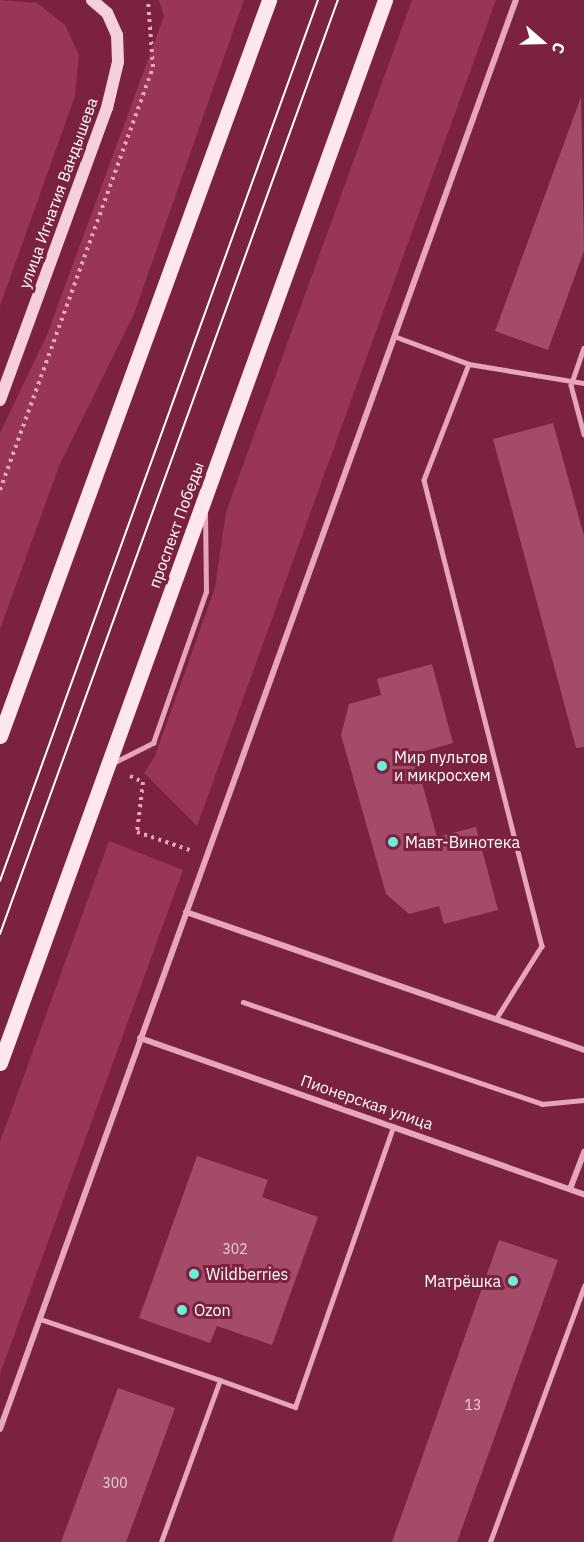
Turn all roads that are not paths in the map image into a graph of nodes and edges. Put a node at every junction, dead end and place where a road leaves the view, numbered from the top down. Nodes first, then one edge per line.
1 (92, 0) edge
2 (269, 0) edge
3 (385, 0) edge
4 (516, 0) edge
5 (394, 336) junction
6 (584, 348) edge
7 (469, 364) junction
8 (584, 383) edge
9 (570, 385) junction
10 (0, 400) edge
11 (584, 434) edge
12 (205, 499) junction
13 (0, 736) edge
14 (108, 766) junction
15 (186, 912) junction
16 (243, 1002) dead end
17 (496, 1018) junction
18 (140, 1038) junction
19 (584, 1050) edge
20 (0, 1063) edge
21 (584, 1100) edge
22 (394, 1126) junction
23 (584, 1152) edge
24 (582, 1160) edge
25 (570, 1189) junction
26 (584, 1194) edge
27 (584, 1286) edge
28 (40, 1319) junction
29 (220, 1380) junction
30 (0, 1430) edge
31 (161, 1542) edge
32 (490, 1542) edge

1 - 10 street, улица Игнатия Вандышева
2 - 13 main road
3 - 12 main road, проспект Победы
4 - 5 street
5 - 7 lane
5 - 15 street
6 - 9 lane
7 - 9 lane
7 - 17 lane
8 - 9 lane
9 - 11 lane
12 - 14 main road, проспект Победы
12 - 14 lane
14 - 20 main road, проспект Победы
15 - 17 street
15 - 18 street
16 - 21 lane
17 - 19 street
18 - 22 street, Пионерская улица
18 - 28 street
22 - 25 street, Пионерская улица
22 - 29 lane
23 - 24 street
24 - 25 street
25 - 26 street, Пионерская улица
27 - 32 lane
28 - 29 lane
28 - 30 street
29 - 31 lane

